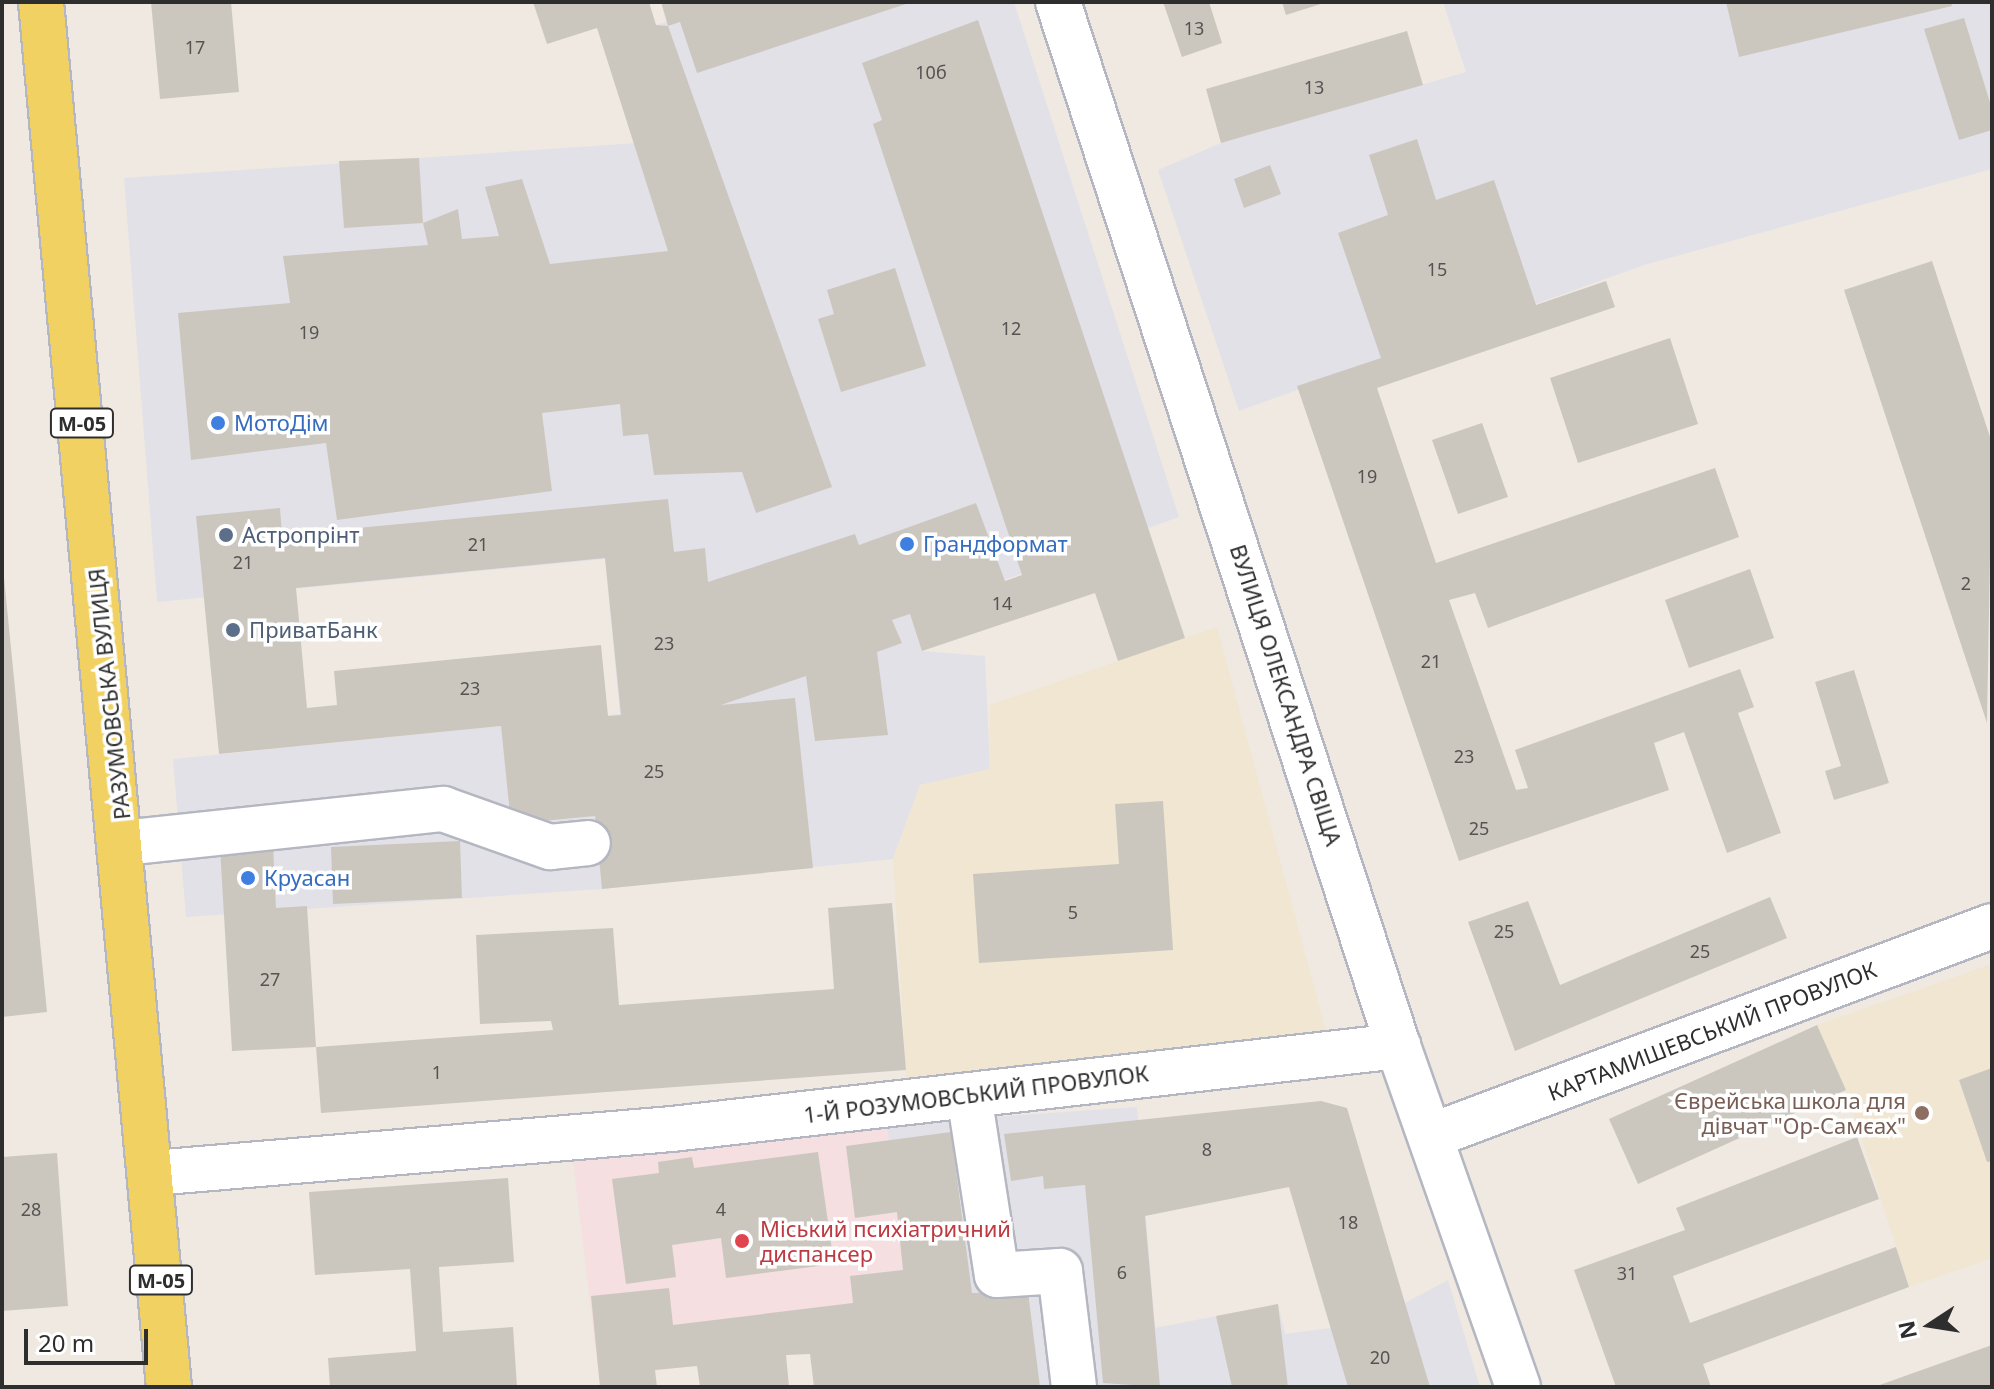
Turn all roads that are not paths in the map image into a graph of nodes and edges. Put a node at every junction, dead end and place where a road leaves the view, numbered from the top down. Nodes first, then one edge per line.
1 (41, 2) edge
2 (1058, 2) edge
3 (123, 843) junction
4 (588, 843) dead end
5 (1992, 926) edge
6 (1398, 1046) junction
7 (969, 1095) junction
8 (1431, 1136) junction
9 (153, 1173) junction
10 (169, 1387) edge
11 (1074, 1387) edge
12 (1518, 1387) edge

1 - 3 main road, РАЗУМОВСЬКА ВУЛИЦЯ / М-05
2 - 6 street, ВУЛИЦЯ ОЛЕКСАНДРА СВІЩА
3 - 4 street
3 - 9 main road, РАЗУМОВСЬКА ВУЛИЦЯ / М-05
5 - 8 street, КАРТАМИШЕВСЬКИЙ ПРОВУЛОК
6 - 7 street, 1-Й РОЗУМОВСЬКИЙ ПРОВУЛОК
6 - 8 street, ВУЛИЦЯ ОЛЕКСАНДРА СВІЩА
7 - 9 street, 1-Й РОЗУМОВСЬКИЙ ПРОВУЛОК
7 - 11 street
8 - 12 street, ВУЛИЦЯ ОЛЕКСАНДРА СВІЩА
9 - 10 main road, РАЗУМОВСЬКА ВУЛИЦЯ / М-05

